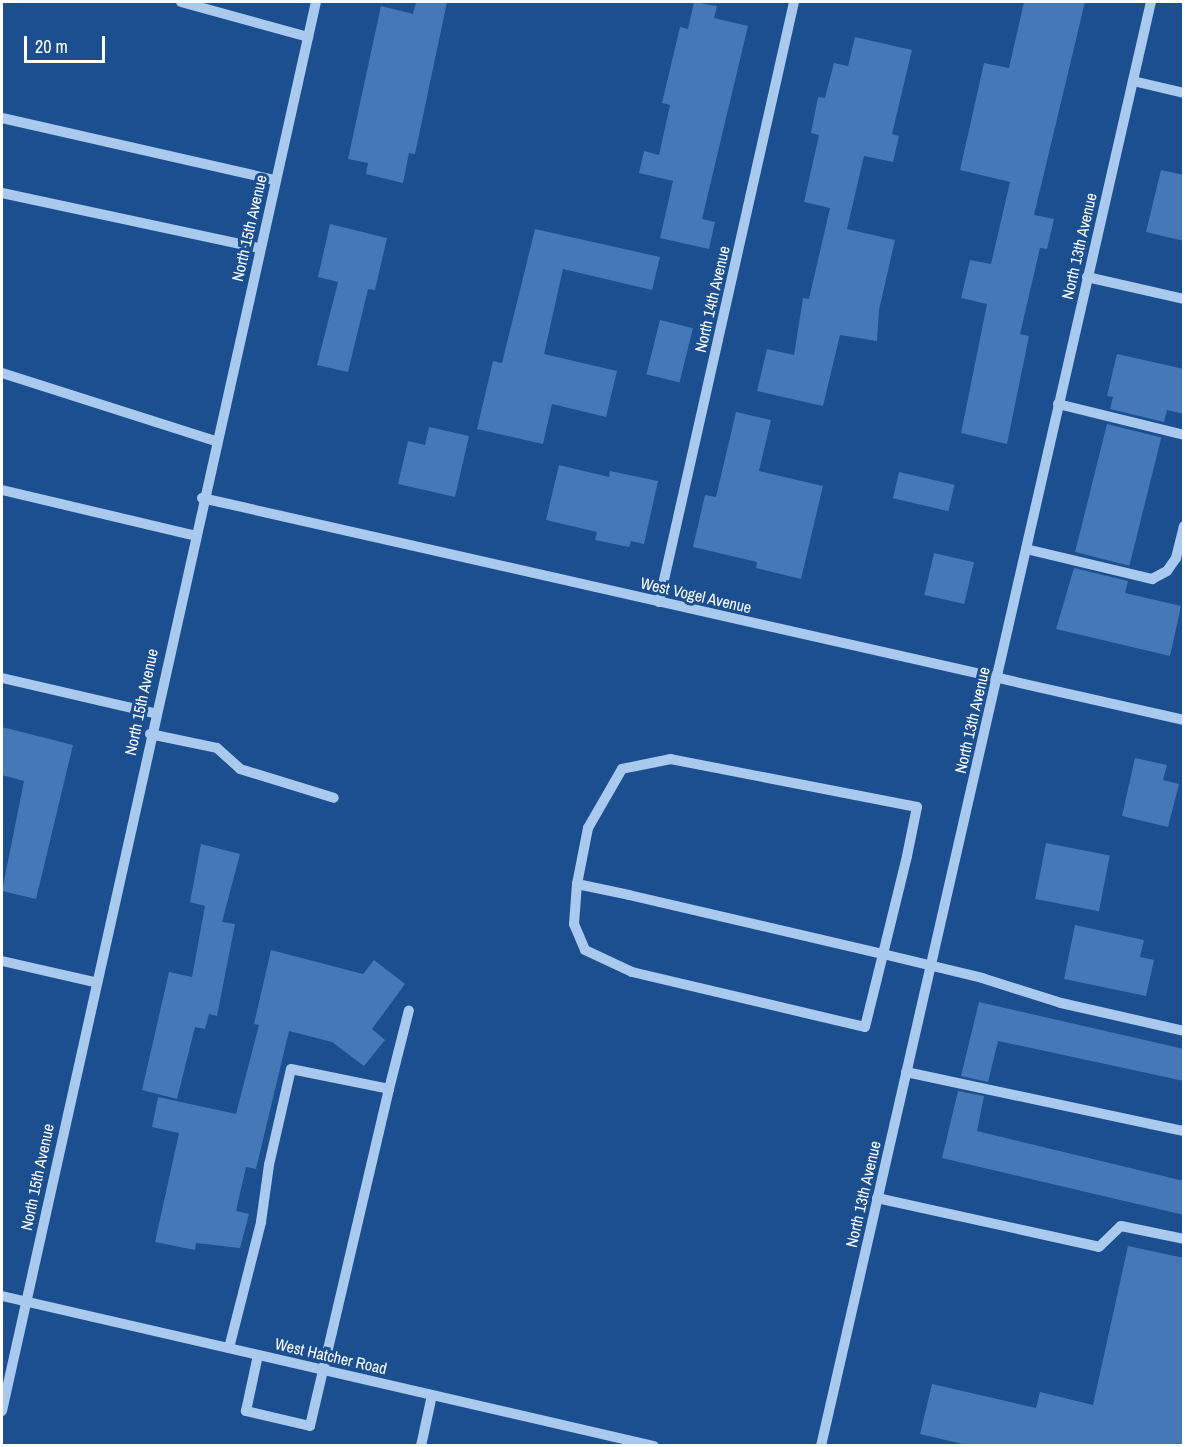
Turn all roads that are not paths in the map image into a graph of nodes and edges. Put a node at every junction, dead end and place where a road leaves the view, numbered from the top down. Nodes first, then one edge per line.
1 (181, 2) edge
2 (316, 2) edge
3 (794, 2) edge
4 (1151, 2) edge
5 (308, 37) junction
6 (1133, 81) junction
7 (1184, 93) edge
8 (2, 118) edge
9 (275, 180) junction
10 (2, 193) edge
11 (259, 249) junction
12 (1087, 277) junction
13 (1184, 299) edge
14 (2, 373) edge
15 (1058, 405) junction
16 (1184, 435) edge
17 (215, 441) junction
18 (2, 490) edge
19 (202, 498) junction
20 (1184, 526) edge
21 (194, 536) junction
22 (1026, 549) junction
23 (659, 602) junction
24 (997, 677) junction
25 (2, 678) edge
26 (154, 713) junction
27 (1184, 720) edge
28 (150, 734) junction
29 (334, 798) dead end
30 (577, 884) junction
31 (883, 954) junction
32 (2, 961) edge
33 (932, 966) junction
34 (94, 982) junction
35 (409, 1010) dead end
36 (1184, 1031) edge
37 (906, 1072) junction
38 (389, 1089) junction
39 (1184, 1131) edge
40 (878, 1198) junction
41 (1184, 1239) edge
42 (2, 1296) edge
43 (26, 1301) junction
44 (229, 1348) junction
45 (258, 1355) junction
46 (324, 1370) junction
47 (432, 1395) junction
48 (2, 1411) edge
49 (421, 1446) edge
50 (654, 1446) edge
51 (821, 1446) edge

1 - 5 street
2 - 5 street, North 15th Avenue
3 - 23 street, North 14th Avenue
4 - 6 street, North 13th Avenue
5 - 9 street, North 15th Avenue
6 - 7 street
6 - 12 street, North 13th Avenue
8 - 9 street
9 - 11 street, North 15th Avenue
10 - 11 street
11 - 17 street, North 15th Avenue
12 - 13 street
12 - 15 street, North 13th Avenue
14 - 17 street
15 - 16 street
15 - 22 street, North 13th Avenue
17 - 19 street, North 15th Avenue
18 - 21 street
19 - 21 street, North 15th Avenue
19 - 23 street, West Vogel Avenue
20 - 22 street
21 - 26 street, North 15th Avenue
22 - 24 street, North 13th Avenue
23 - 24 street, West Vogel Avenue
24 - 27 street, West Vogel Avenue
24 - 33 street, North 13th Avenue
25 - 26 street
26 - 28 street, North 15th Avenue
28 - 29 street
28 - 34 street, North 15th Avenue
30 - 31 street
30 - 31 street
30 - 31 street
31 - 33 street
32 - 34 street
33 - 36 street
33 - 37 street, North 13th Avenue
34 - 43 street, North 15th Avenue
35 - 38 street
37 - 39 street
37 - 40 street, North 13th Avenue
38 - 44 street
38 - 46 street
40 - 41 street
40 - 51 street, North 13th Avenue
42 - 43 street, West Hatcher Road
43 - 44 street, West Hatcher Road
43 - 48 street, North 15th Avenue
44 - 45 street, West Hatcher Road
45 - 46 street, West Hatcher Road
45 - 46 street
46 - 47 street, West Hatcher Road
47 - 49 street
47 - 50 street, West Hatcher Road

